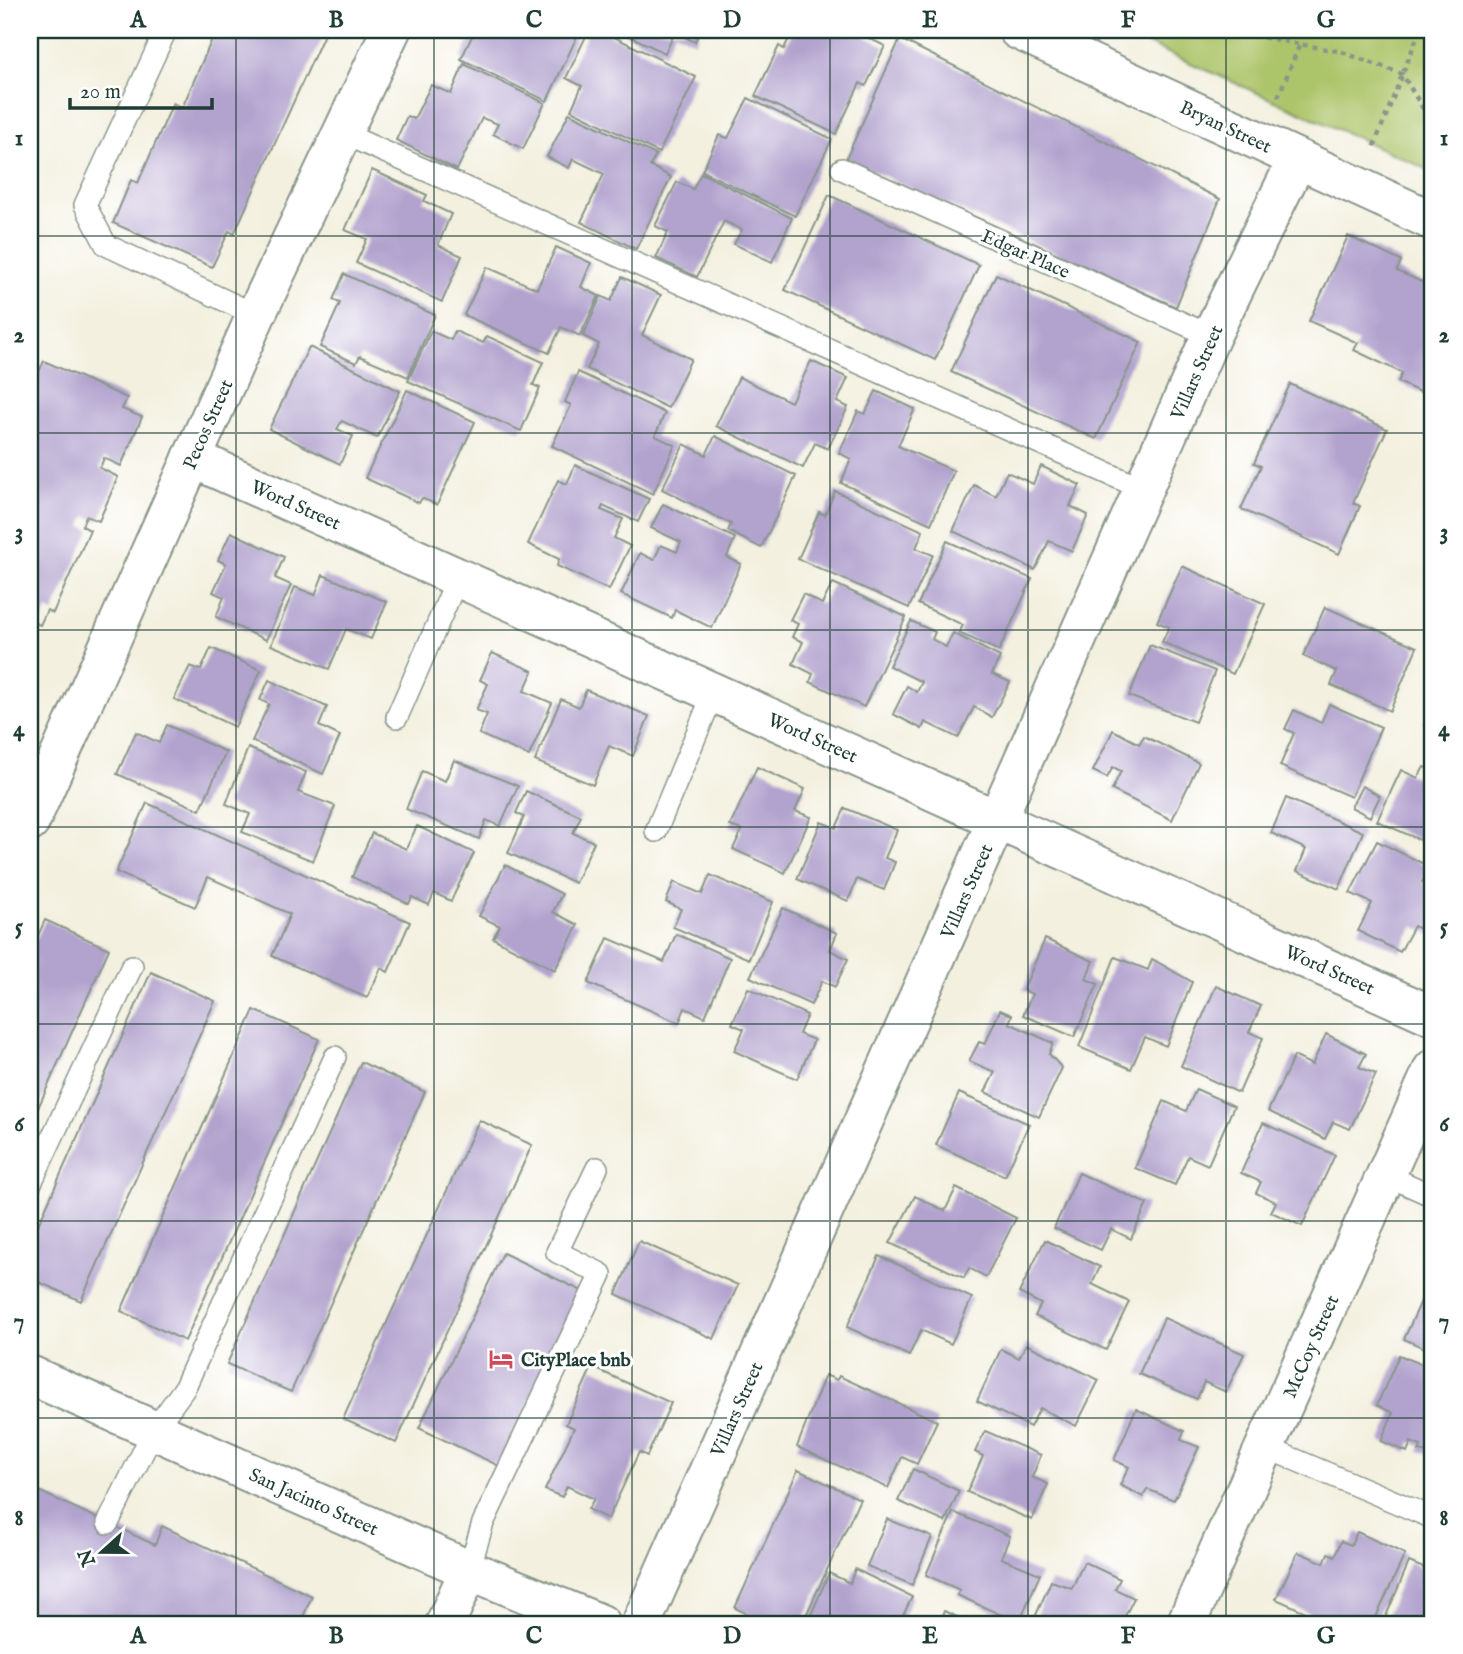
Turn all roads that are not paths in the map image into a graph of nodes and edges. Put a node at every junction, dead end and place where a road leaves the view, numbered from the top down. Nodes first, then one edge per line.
1 (166, 30) edge
2 (391, 30) edge
3 (1018, 30) edge
4 (342, 133) junction
5 (1297, 160) junction
6 (842, 169) dead end
7 (1433, 221) edge
8 (256, 315) junction
9 (1211, 336) junction
10 (192, 457) junction
11 (1143, 489) junction
12 (458, 577) junction
13 (714, 692) junction
14 (397, 717) dead end
15 (997, 819) junction
16 (30, 822) edge
17 (656, 831) dead end
18 (132, 965) dead end
19 (1433, 1016) edge
20 (335, 1057) dead end
21 (1433, 1069) edge
22 (597, 1168) dead end
23 (1386, 1175) junction
24 (30, 1185) edge
25 (1433, 1196) edge
26 (30, 1375) edge
27 (154, 1430) junction
28 (1265, 1447) junction
29 (1433, 1518) edge
30 (108, 1523) dead end
31 (470, 1570) junction
32 (444, 1624) edge
33 (601, 1624) edge
34 (641, 1624) edge
35 (1186, 1624) edge

1 - 8 lane
2 - 4 street, Pecos Street
3 - 5 street, Bryan Street
4 - 8 street, Pecos Street
4 - 11 lane
5 - 7 street, Bryan Street
5 - 9 street, Villars Street
6 - 9 lane, Edgar Place
8 - 10 street, Pecos Street
9 - 11 street, Villars Street
10 - 12 street, Word Street
10 - 16 street, Pecos Street
11 - 15 street, Villars Street
12 - 13 street, Word Street
12 - 14 lane
13 - 15 street, Word Street
13 - 17 lane
15 - 19 street, Word Street
15 - 34 street, Villars Street
18 - 24 lane
20 - 27 lane
21 - 23 street, McCoy Street
22 - 31 lane
23 - 25 lane
23 - 28 street, McCoy Street
26 - 27 street, San Jacinto Street
27 - 30 lane
27 - 31 street, San Jacinto Street
28 - 29 lane
28 - 35 street, McCoy Street
31 - 32 street
31 - 33 street, San Jacinto Street

